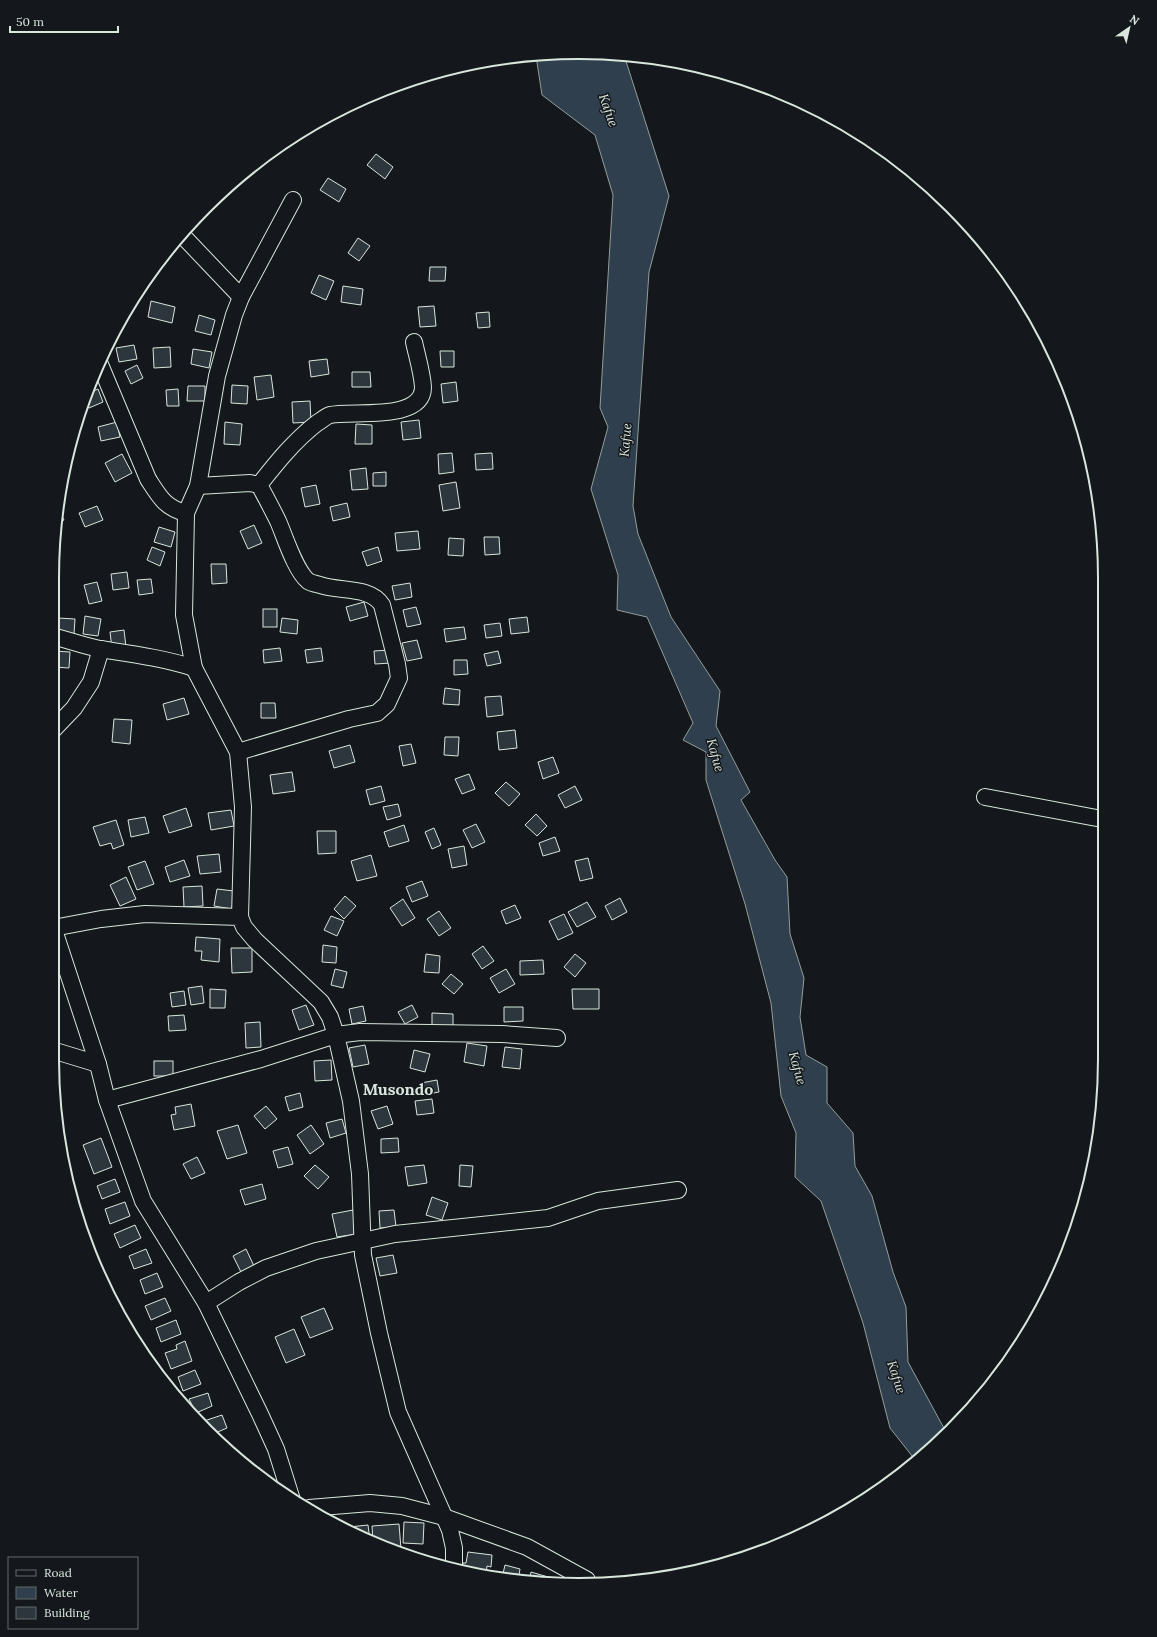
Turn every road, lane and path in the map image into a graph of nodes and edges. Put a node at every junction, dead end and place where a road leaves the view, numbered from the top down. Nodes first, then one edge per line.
1 (293, 200) dead end
2 (186, 239) edge
3 (240, 297) junction
4 (414, 342) dead end
5 (103, 371) edge
6 (259, 485) junction
7 (198, 486) junction
8 (186, 513) junction
9 (59, 638) edge
10 (100, 649) junction
11 (194, 668) junction
12 (59, 724) edge
13 (238, 752) junction
14 (985, 797) dead end
15 (1098, 818) edge
16 (240, 917) junction
17 (59, 925) edge
18 (59, 944) edge
19 (336, 1035) junction
20 (557, 1038) dead end
21 (59, 1052) edge
22 (98, 1064) junction
23 (106, 1100) junction
24 (678, 1190) dead end
25 (363, 1240) junction
26 (206, 1303) junction
27 (289, 1489) edge
28 (318, 1507) edge
29 (444, 1517) junction
30 (454, 1562) edge
31 (583, 1578) edge

1 - 3 street
2 - 3 street
3 - 7 street
4 - 6 street
5 - 8 street
6 - 7 street
6 - 13 street
7 - 8 street
8 - 11 street
9 - 10 street
10 - 11 street
10 - 12 street
11 - 13 street
13 - 16 street
14 - 15 street
16 - 17 street
16 - 19 street
18 - 22 street
19 - 20 street
19 - 23 street
19 - 25 street
21 - 22 street
22 - 23 street
23 - 26 street
24 - 25 street
25 - 26 street
25 - 29 street
26 - 27 street
28 - 29 street
29 - 30 street
29 - 31 street

